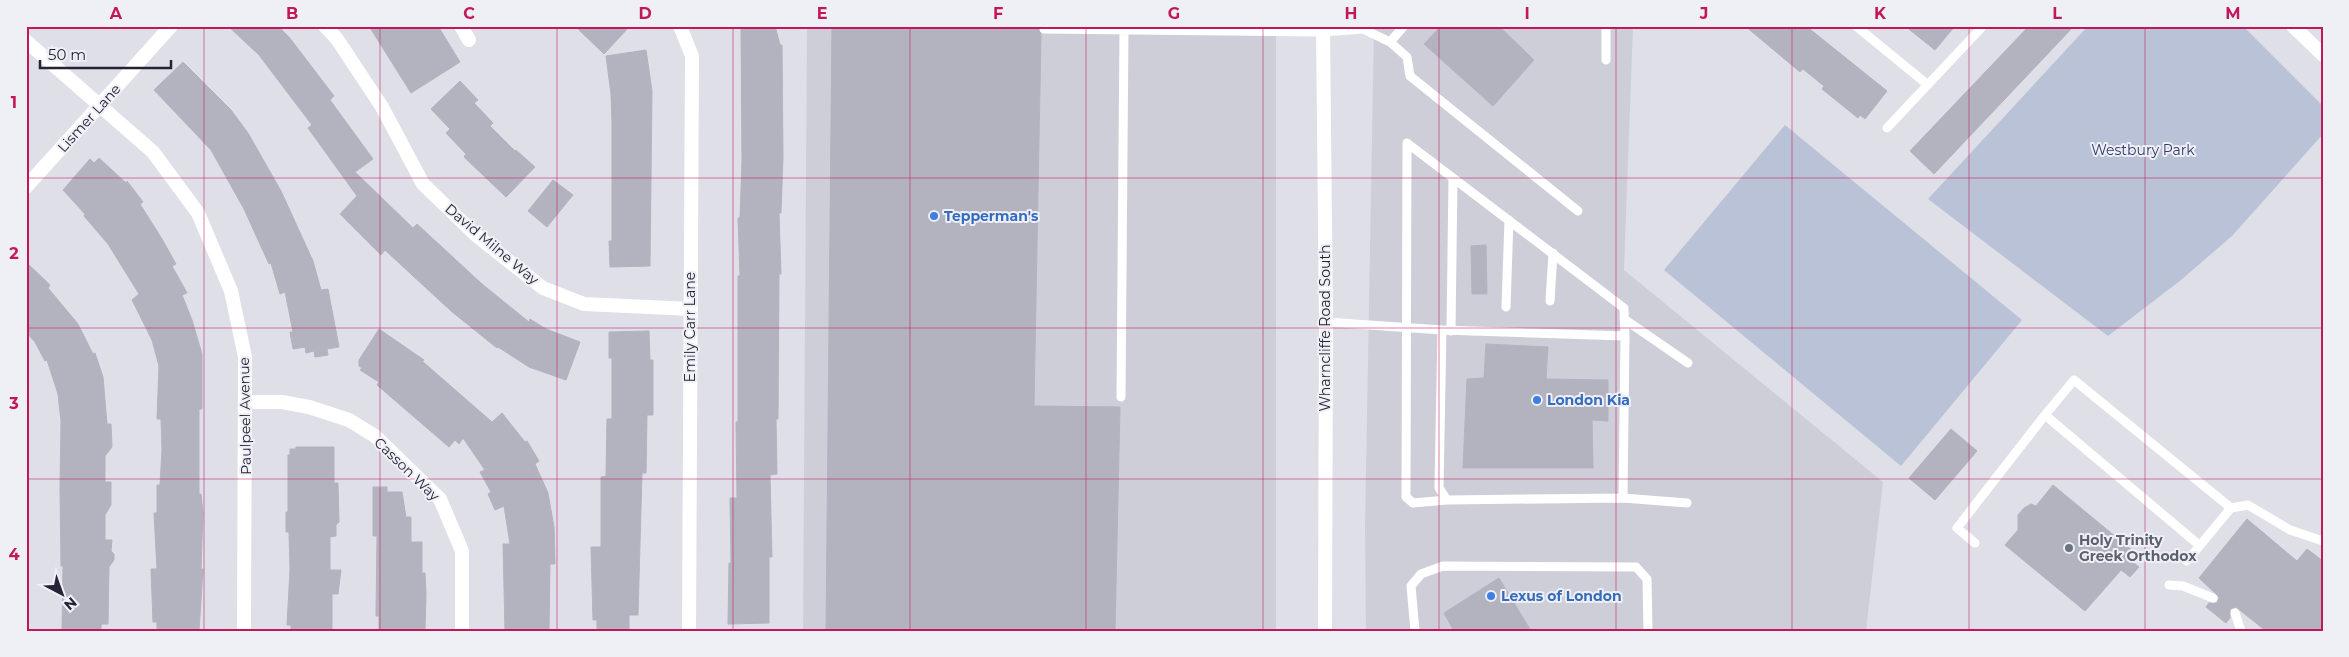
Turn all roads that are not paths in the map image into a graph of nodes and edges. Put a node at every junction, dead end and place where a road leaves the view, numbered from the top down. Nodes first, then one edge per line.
1 (171, 26) edge
2 (325, 26) edge
3 (461, 26) edge
4 (680, 26) edge
5 (1404, 26) edge
6 (1606, 26) edge
7 (1856, 26) edge
8 (1983, 26) edge
9 (2293, 26) edge
10 (1044, 29) dead end
11 (1323, 29) edge
12 (1124, 30) junction
13 (469, 40) dead end
14 (26, 41) edge
15 (1390, 42) junction
16 (2323, 55) edge
17 (1606, 60) dead end
18 (1928, 85) junction
19 (100, 105) junction
20 (1887, 128) dead end
21 (1453, 178) junction
22 (26, 187) edge
23 (1578, 211) dead end
24 (1509, 220) junction
25 (1553, 253) junction
26 (1550, 301) dead end
27 (1506, 306) dead end
28 (690, 309) junction
29 (1624, 319) junction
30 (1326, 322) junction
31 (1406, 328) junction
32 (1446, 330) junction
33 (1625, 336) junction
34 (1688, 362) dead end
35 (1121, 397) dead end
36 (246, 402) junction
37 (2045, 415) junction
38 (1623, 498) junction
39 (1447, 500) junction
40 (1687, 503) dead end
41 (2231, 508) junction
42 (2323, 541) edge
43 (1975, 543) dead end
44 (2199, 545) junction
45 (2187, 562) dead end
46 (2169, 585) dead end
47 (2213, 598) dead end
48 (2234, 613) dead end
49 (244, 631) edge
50 (462, 631) edge
51 (689, 631) edge
52 (1325, 631) edge
53 (1415, 631) edge
54 (1648, 631) edge
55 (2241, 631) edge

1 - 19 street, Lismer Lane
2 - 28 street, David Milne Way
3 - 13 street
4 - 28 street, Emily Carr Lane
5 - 15 lane
6 - 17 lane
7 - 18 lane
8 - 18 lane
9 - 16 street
10 - 12 lane
11 - 12 lane
11 - 15 lane
11 - 30 street, Wharncliffe Road South
12 - 35 lane
14 - 19 street, Paulpeel Avenue
15 - 23 lane
18 - 20 lane
19 - 22 street, Lismer Lane
19 - 36 street, Paulpeel Avenue
21 - 24 lane
21 - 31 lane
21 - 32 lane
24 - 25 lane
24 - 27 lane
25 - 26 lane
25 - 29 lane
28 - 51 street, Emily Carr Lane
29 - 33 lane
29 - 34 lane
30 - 31 lane
30 - 52 street, Wharncliffe Road South
31 - 32 lane
31 - 39 lane
32 - 33 lane
32 - 39 lane
33 - 38 lane
36 - 49 street, Paulpeel Avenue
36 - 50 street, Casson Way
37 - 41 lane
37 - 43 lane
37 - 44 lane
38 - 39 lane
38 - 40 lane
41 - 42 lane
41 - 44 lane
44 - 45 lane
46 - 47 lane
48 - 55 lane
53 - 54 lane

